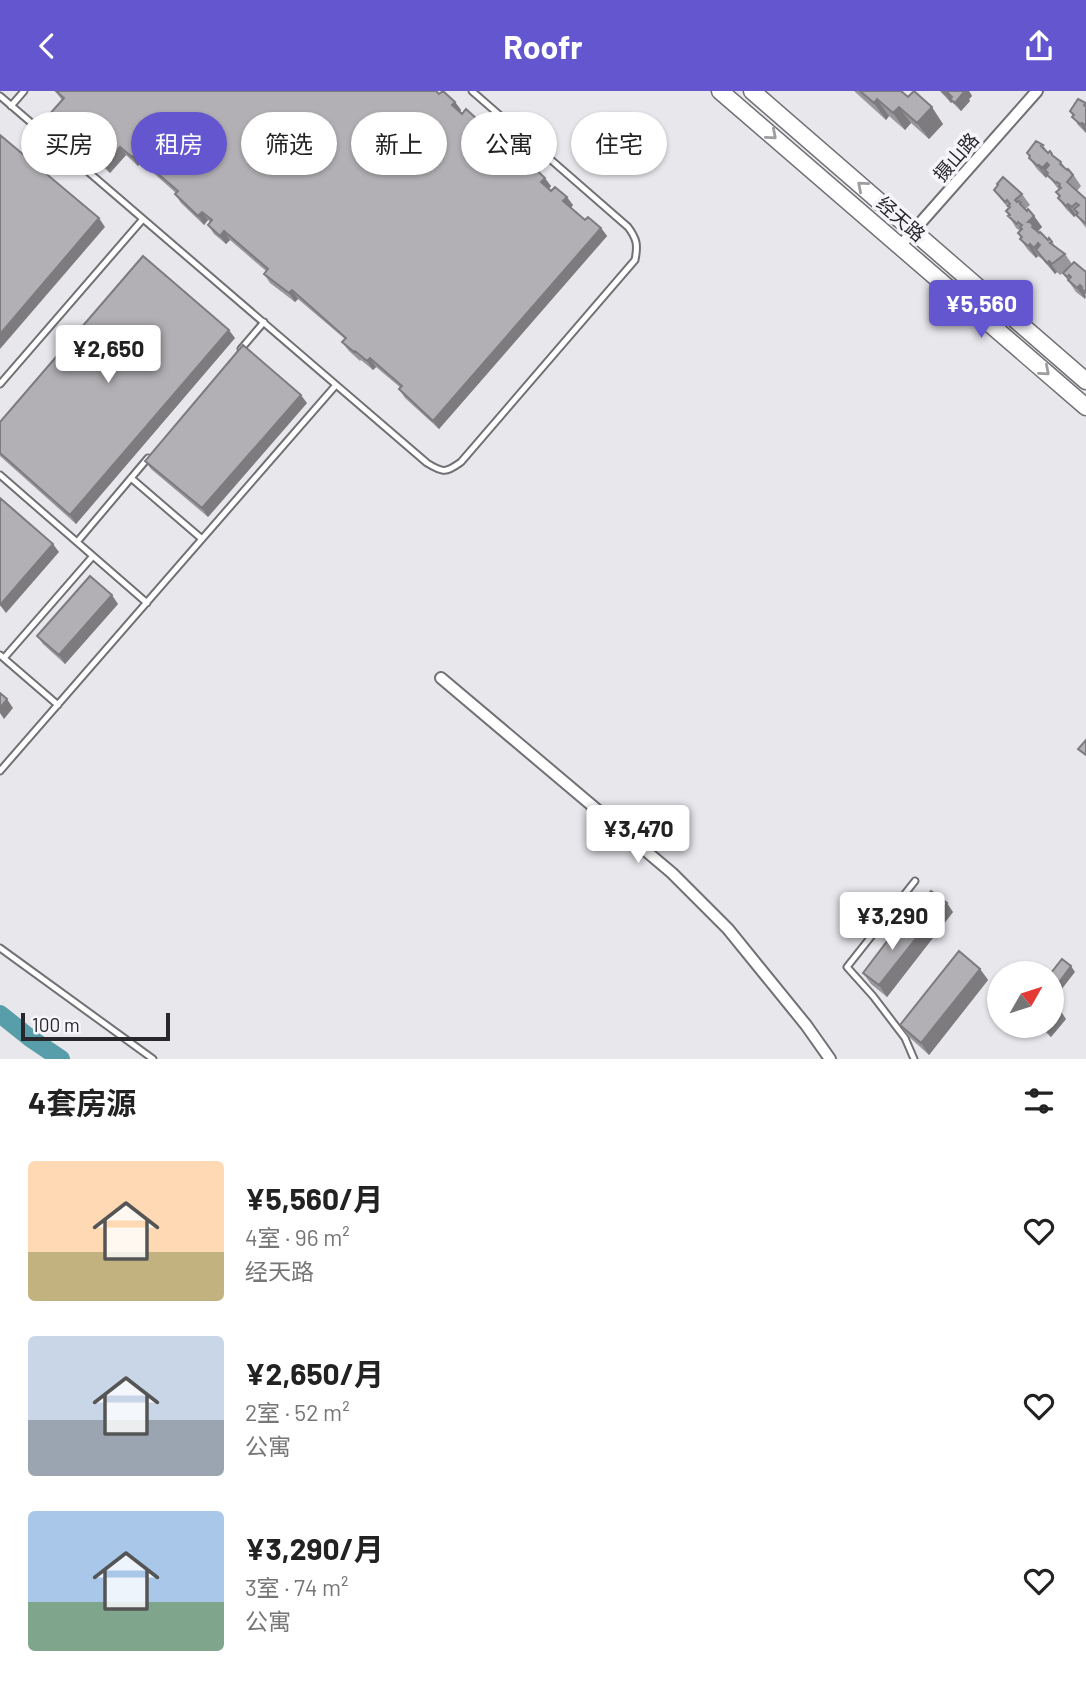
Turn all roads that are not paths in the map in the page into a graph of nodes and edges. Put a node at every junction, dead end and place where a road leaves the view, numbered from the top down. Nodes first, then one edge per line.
1 (24, 91) edge
2 (471, 91) edge
3 (720, 91) edge
4 (752, 91) edge
5 (1037, 91) edge
6 (0, 96) edge
7 (11, 106) junction
8 (143, 219) junction
9 (913, 232) junction
10 (900, 246) junction
11 (264, 322) junction
12 (237, 353) edge
13 (1086, 381) edge
14 (0, 384) edge
15 (337, 385) junction
16 (1086, 407) edge
17 (149, 458) edge
18 (0, 475) edge
19 (131, 478) junction
20 (202, 539) junction
21 (77, 542) junction
22 (93, 556) junction
23 (147, 603) junction
24 (2, 657) edge
25 (441, 678) dead end
26 (58, 705) junction
27 (0, 771) edge
28 (915, 881) dead end
29 (0, 948) edge
30 (153, 1059) edge
31 (830, 1059) edge
32 (914, 1059) edge

1 - 7 lane
2 - 15 lane
3 -> 10 main road, 经天路
9 -> 4 main road, 经天路
5 - 9 street, 摄山路
6 - 7 lane
7 - 8 lane
8 - 11 lane
8 - 14 lane
9 - 10 street, 摄山路
9 - 13 main road, 经天路
10 -> 16 main road, 经天路
11 - 12 lane
11 - 15 lane
15 - 20 lane
17 - 19 lane
18 - 21 lane
19 - 20 lane
19 - 21 lane
20 - 23 lane
21 - 22 lane
22 - 23 lane
22 - 24 lane
23 - 26 lane
24 - 26 lane
25 - 31 street
26 - 27 lane
28 - 32 lane
29 - 30 lane

